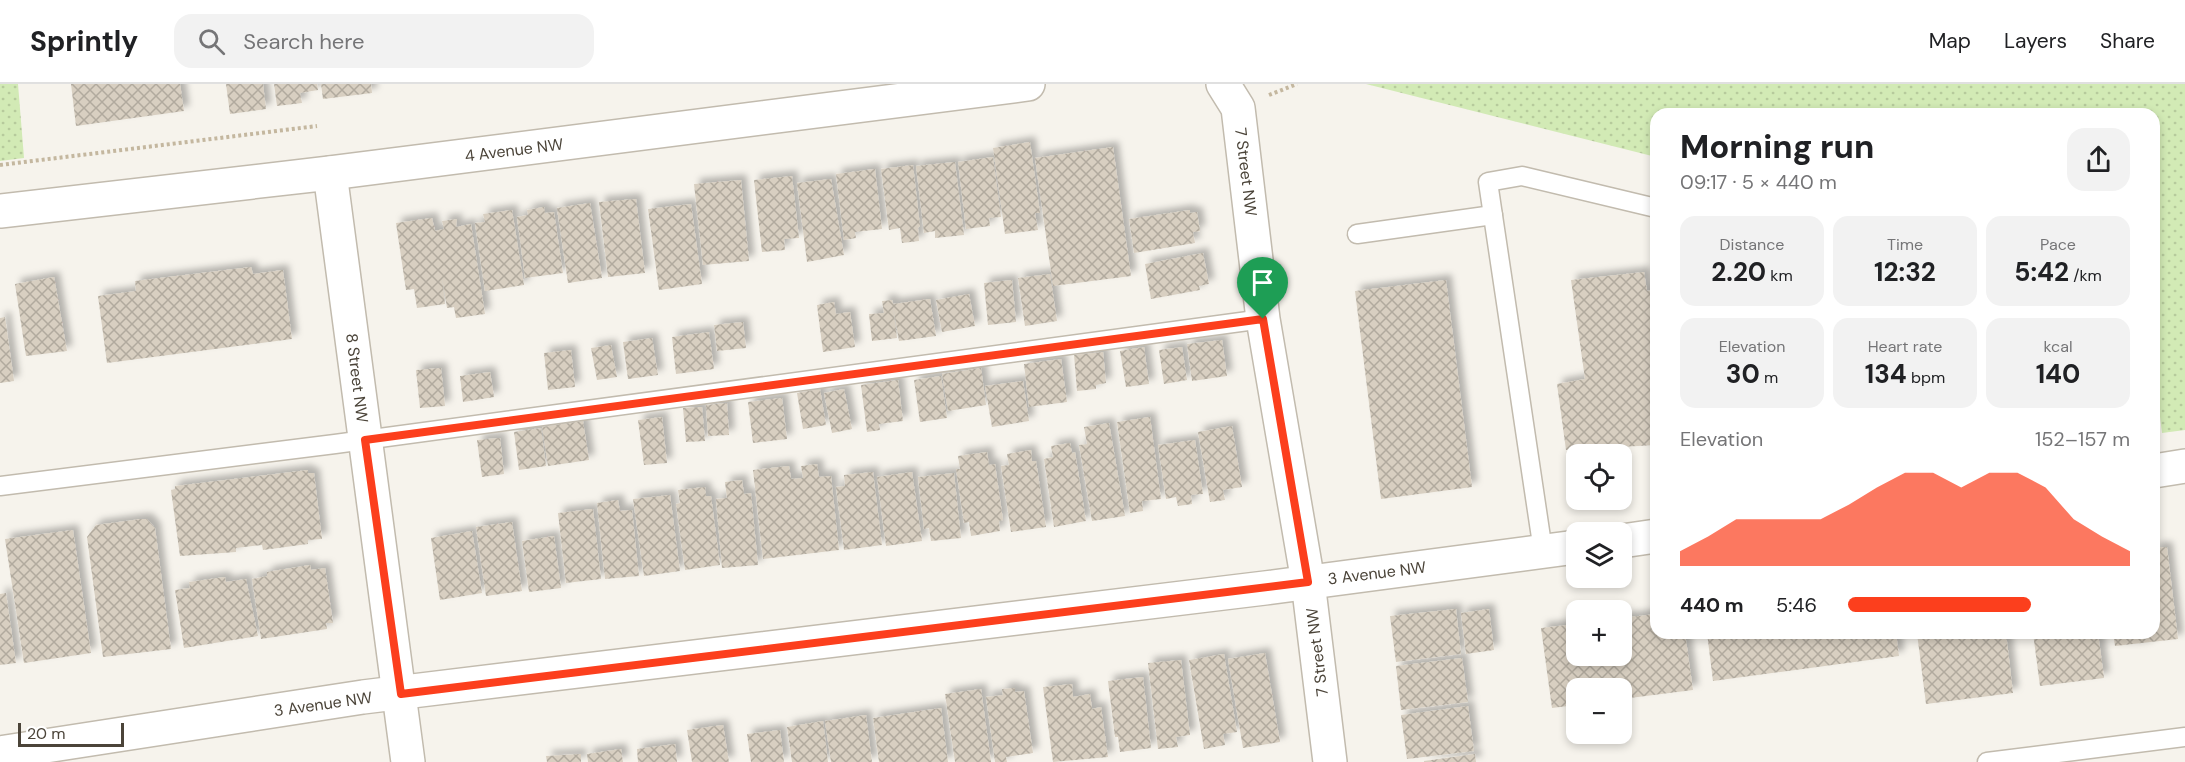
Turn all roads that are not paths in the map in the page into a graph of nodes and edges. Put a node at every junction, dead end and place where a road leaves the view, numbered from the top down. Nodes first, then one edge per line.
1 (1028, 84) edge
2 (1223, 84) edge
3 (330, 173) junction
4 (1650, 207) edge
5 (0, 211) edge
6 (1493, 215) junction
7 (1357, 234) dead end
8 (1263, 319) junction
9 (365, 440) junction
10 (2185, 466) edge
11 (2160, 470) edge
12 (0, 486) edge
13 (1650, 538) edge
14 (1632, 540) edge
15 (1566, 548) edge
16 (1543, 551) junction
17 (1308, 582) junction
18 (401, 694) junction
19 (2185, 737) edge
20 (0, 753) edge
21 (408, 762) edge
22 (1330, 762) edge
23 (1987, 762) edge

1 - 3 street, 4 Avenue NW
2 - 8 street, 7 Street NW
3 - 5 street, 4 Avenue NW
3 - 9 street, 8 Street NW
4 - 6 lane
6 - 7 lane
6 - 16 lane
8 - 9 lane
8 - 17 street, 7 Street NW
9 - 12 lane
9 - 18 street, 8 Street NW
10 - 11 street
13 - 14 street
15 - 16 street, 3 Avenue NW
16 - 17 street, 3 Avenue NW
17 - 18 street, 3 Avenue NW
17 - 22 street, 7 Street NW
18 - 20 street, 3 Avenue NW
18 - 21 street, 8 Street NW
19 - 23 lane

